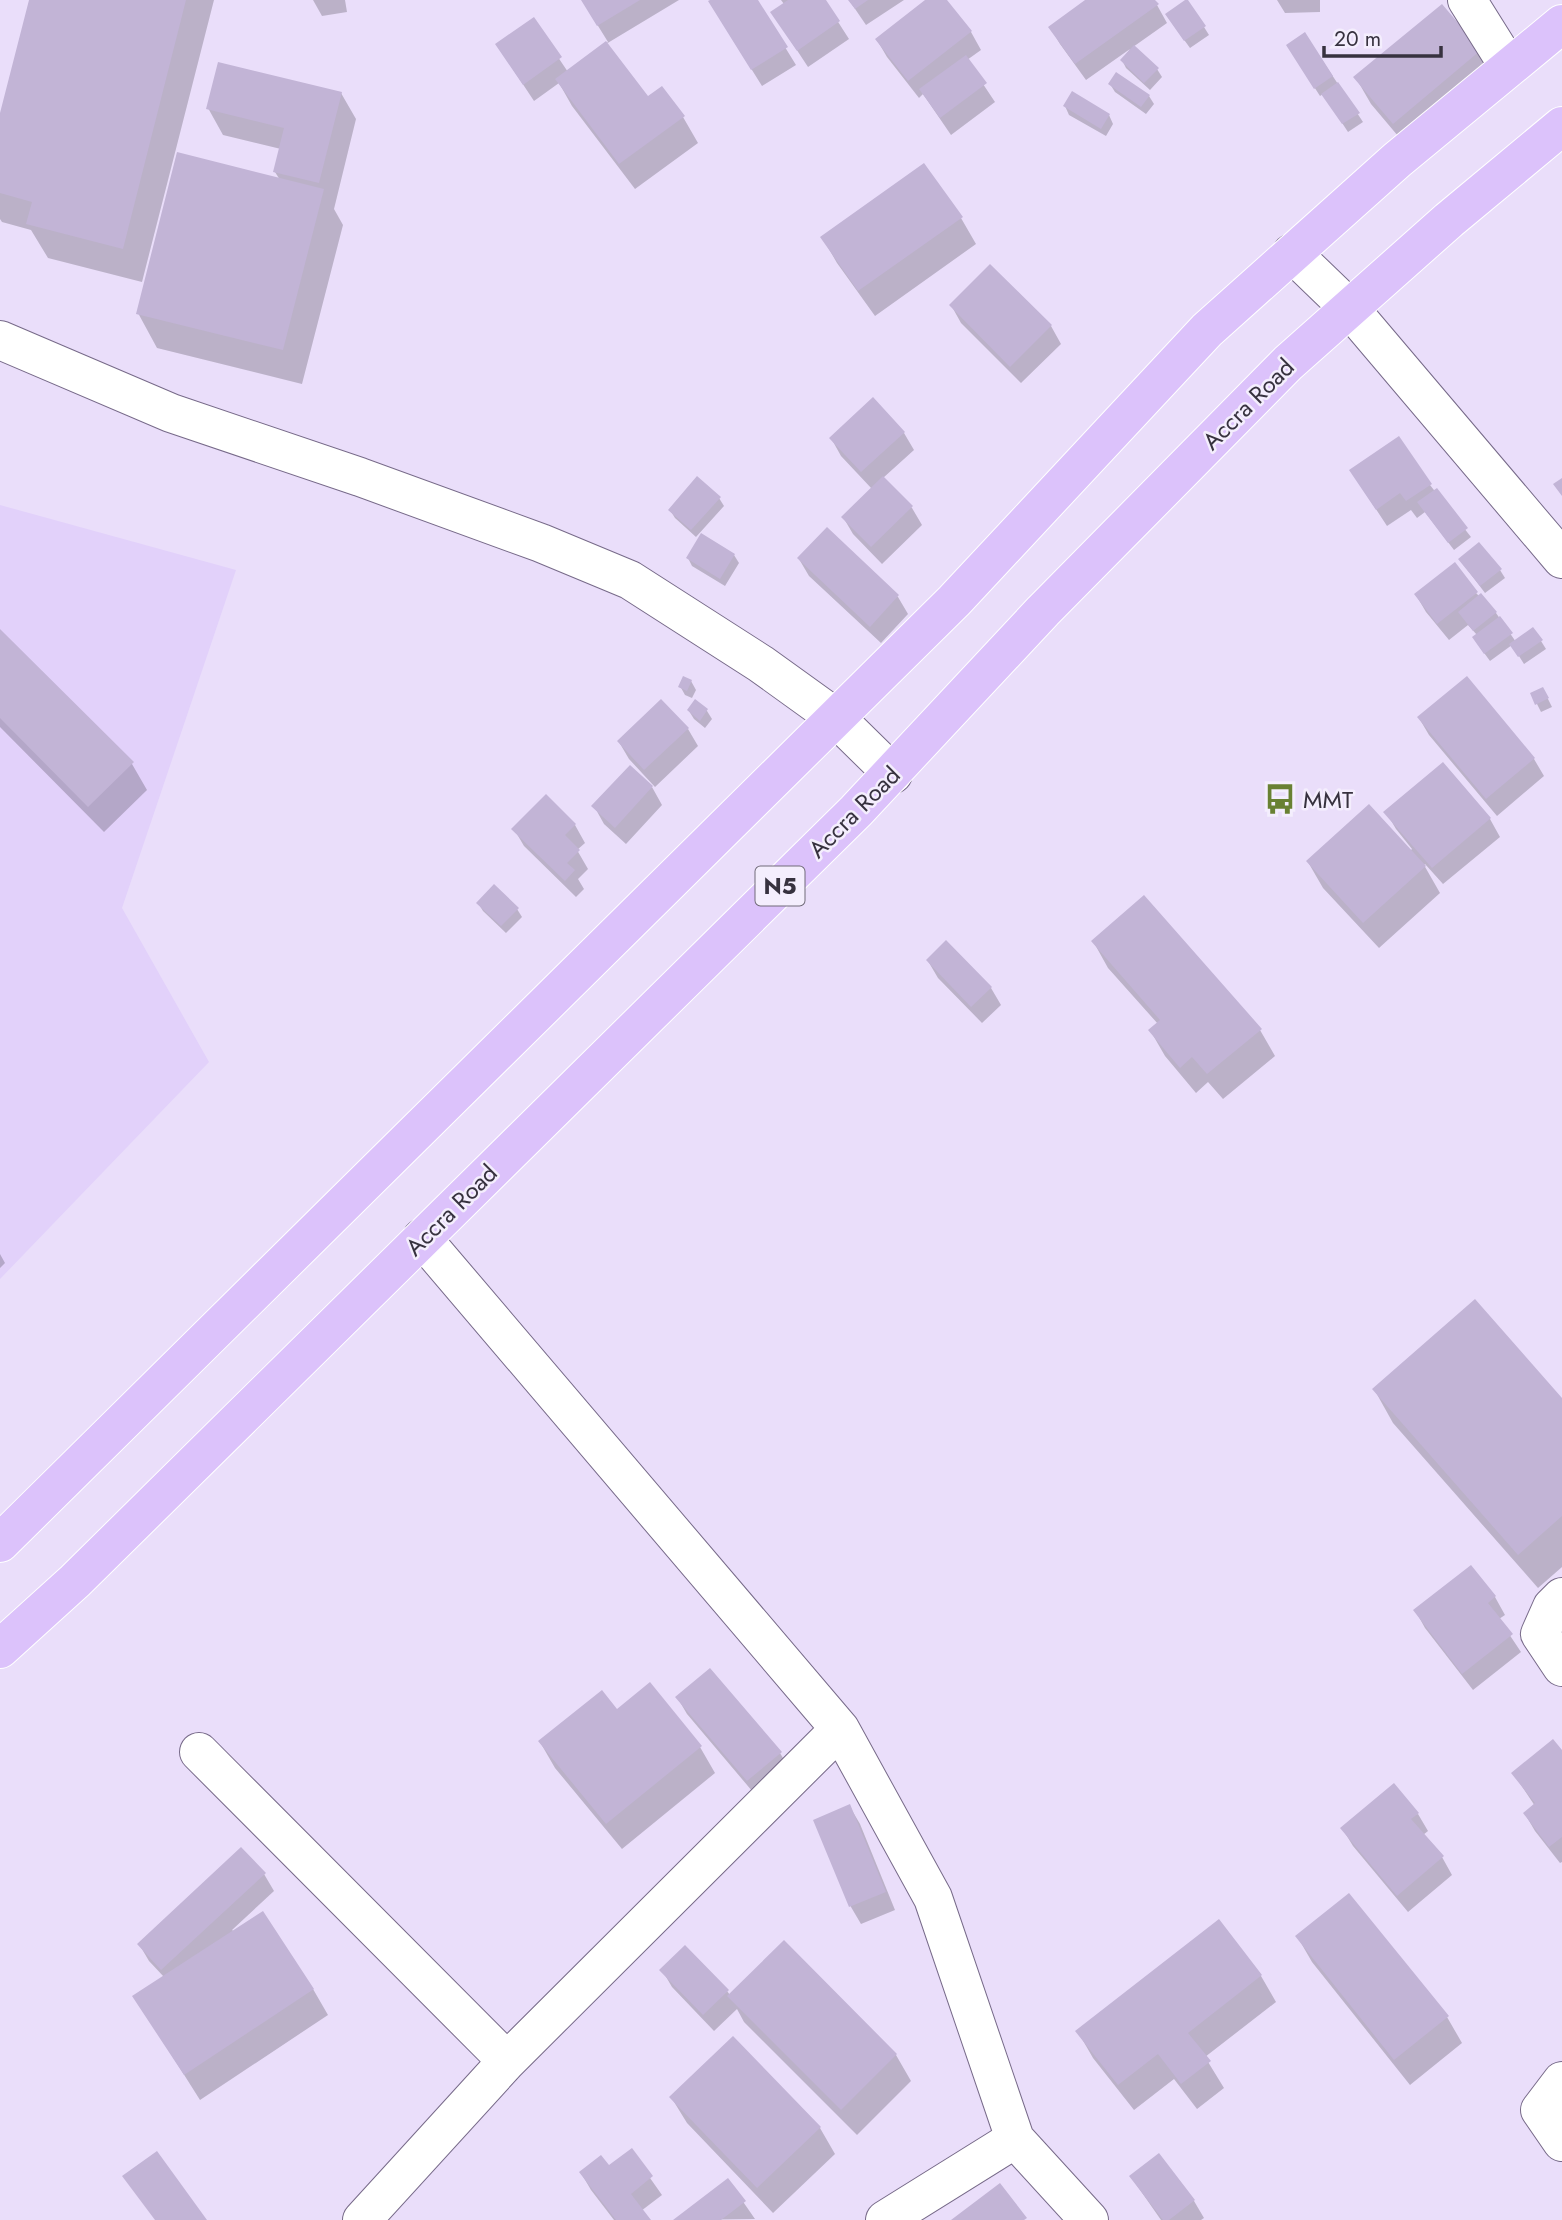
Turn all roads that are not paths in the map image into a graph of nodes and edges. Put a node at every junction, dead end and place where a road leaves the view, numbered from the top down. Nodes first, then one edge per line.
1 (1467, 0) edge
2 (1562, 23) edge
3 (1509, 67) junction
4 (1562, 126) edge
5 (1292, 253) junction
6 (1350, 309) junction
7 (0, 340) edge
8 (1562, 559) edge
9 (836, 718) junction
10 (893, 774) junction
11 (422, 1238) junction
12 (0, 1543) edge
13 (1562, 1597) edge
14 (0, 1649) edge
15 (1562, 1667) edge
16 (840, 1729) junction
17 (199, 1752) dead end
18 (507, 2061) junction
19 (1562, 2081) edge
20 (1015, 2139) junction
21 (1562, 2142) edge
22 (362, 2220) edge
23 (885, 2220) edge
24 (1089, 2220) edge

1 - 3 street
2 - 3 main road
3 - 5 main road
4 - 6 main road, Accra Road / N5
5 - 6 street
5 - 9 main road
6 - 8 street
6 - 10 main road, Accra Road / N5
7 - 9 street
9 - 10 street
9 - 12 main road
10 - 11 main road, Accra Road / N5
11 - 14 main road, Accra Road / N5
11 - 16 street
13 - 15 street
16 - 18 street
16 - 20 street
17 - 18 street
18 - 22 street
19 - 21 street
20 - 23 street
20 - 24 street

